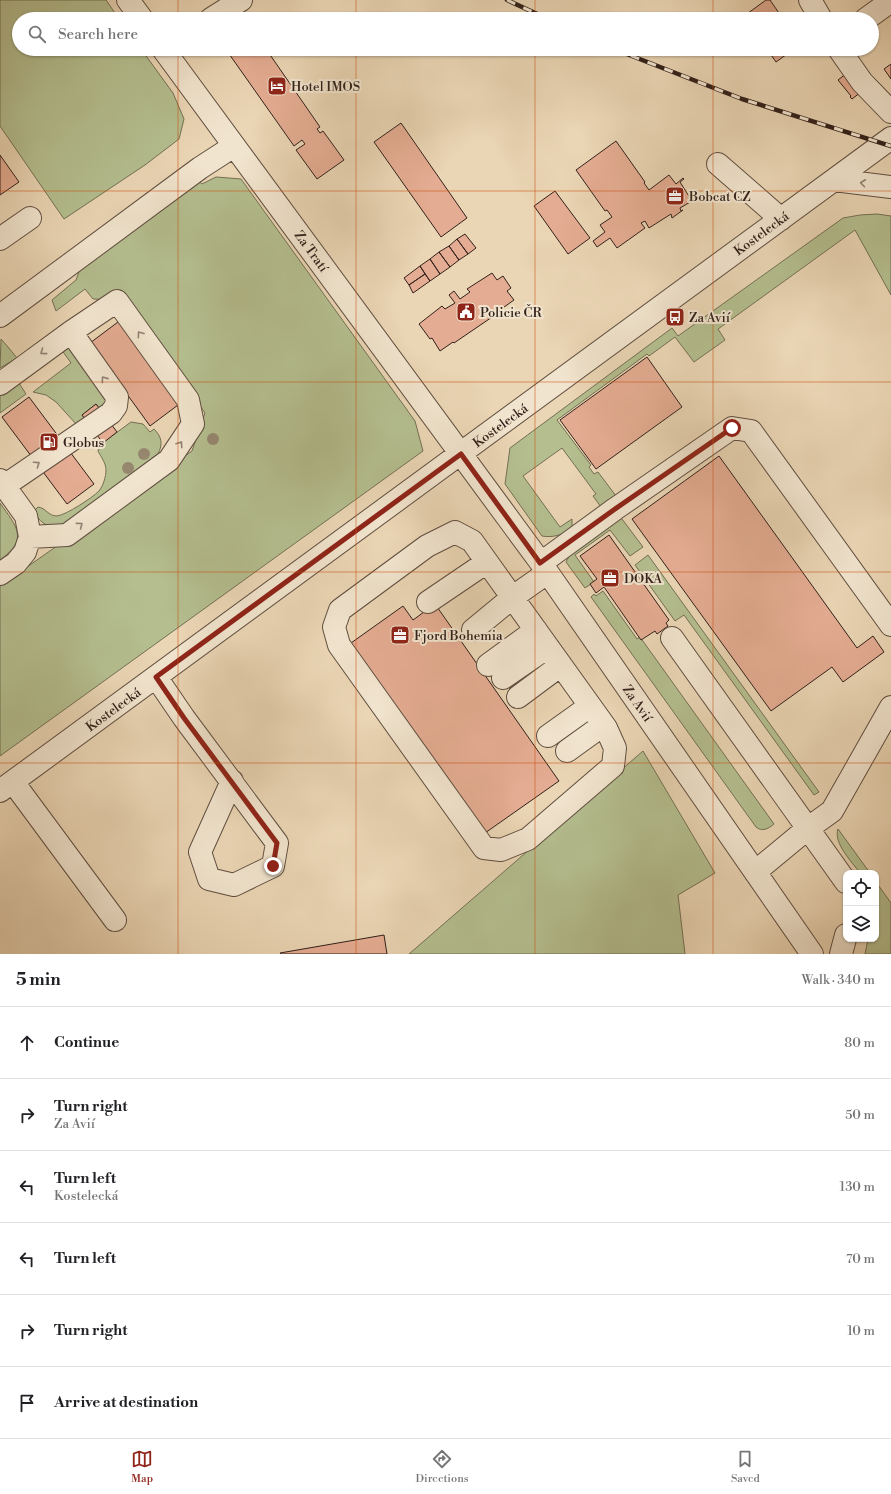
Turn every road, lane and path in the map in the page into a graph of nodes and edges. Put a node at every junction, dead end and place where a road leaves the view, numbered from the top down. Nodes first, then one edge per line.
1 (128, 0) edge
2 (240, 0) edge
3 (810, 0) edge
4 (891, 1) edge
5 (137, 12) edge
6 (222, 12) edge
7 (817, 12) edge
8 (876, 12) edge
9 (169, 56) edge
10 (844, 56) edge
11 (891, 112) edge
12 (887, 141) edge
13 (234, 146) junction
14 (718, 164) dead end
15 (834, 180) junction
16 (891, 187) edge
17 (30, 218) dead end
18 (781, 219) junction
19 (0, 239) edge
20 (0, 316) edge
21 (71, 332) junction
22 (0, 384) edge
23 (461, 454) junction
24 (2, 483) edge
25 (30, 537) junction
26 (487, 562) junction
27 (544, 568) junction
28 (0, 574) edge
29 (513, 597) junction
30 (428, 602) dead end
31 (891, 625) edge
32 (473, 630) dead end
33 (542, 638) junction
34 (672, 638) dead end
35 (561, 665) junction
36 (495, 672) dead end
37 (156, 677) junction
38 (518, 697) dead end
39 (590, 706) junction
40 (891, 707) edge
41 (603, 725) junction
42 (548, 736) dead end
43 (566, 751) dead end
44 (232, 781) dead end
45 (6, 786) edge
46 (807, 829) junction
47 (755, 872) junction
48 (843, 878) edge
49 (115, 920) dead end
50 (845, 942) edge
51 (812, 954) edge
52 (842, 954) edge

1 - 5 street
2 - 6 street
3 - 7 street
4 - 8 street
9 - 13 street, Za Tratí
10 - 11 street
12 - 15 street, Kostelecká
13 - 20 street
13 - 23 street, Za Tratí
14 - 18 street
16 -> 15 street
15 - 18 street, Kostelecká
17 - 19 street
18 - 23 street, Kostelecká
21 -> 22 street
24 -> 21 street
25 -> 21 street
23 - 27 street, Za Avií
23 - 37 street, Kostelecká
24 - 25 street
25 - 28 street
26 - 29 street
26 - 30 street
26 - 41 street
27 - 29 street
27 - 31 street
27 - 47 street, Za Avií
29 - 32 street
29 - 33 street
33 - 35 street
33 - 36 street
34 - 46 street
35 - 38 street
35 - 39 street
37 - 44 street
37 - 45 street, Kostelecká
39 - 41 street
39 - 42 street
40 - 46 street
41 - 43 street
45 - 49 street
46 - 47 street
46 - 48 street
47 - 51 street, Za Avií
50 - 52 street

